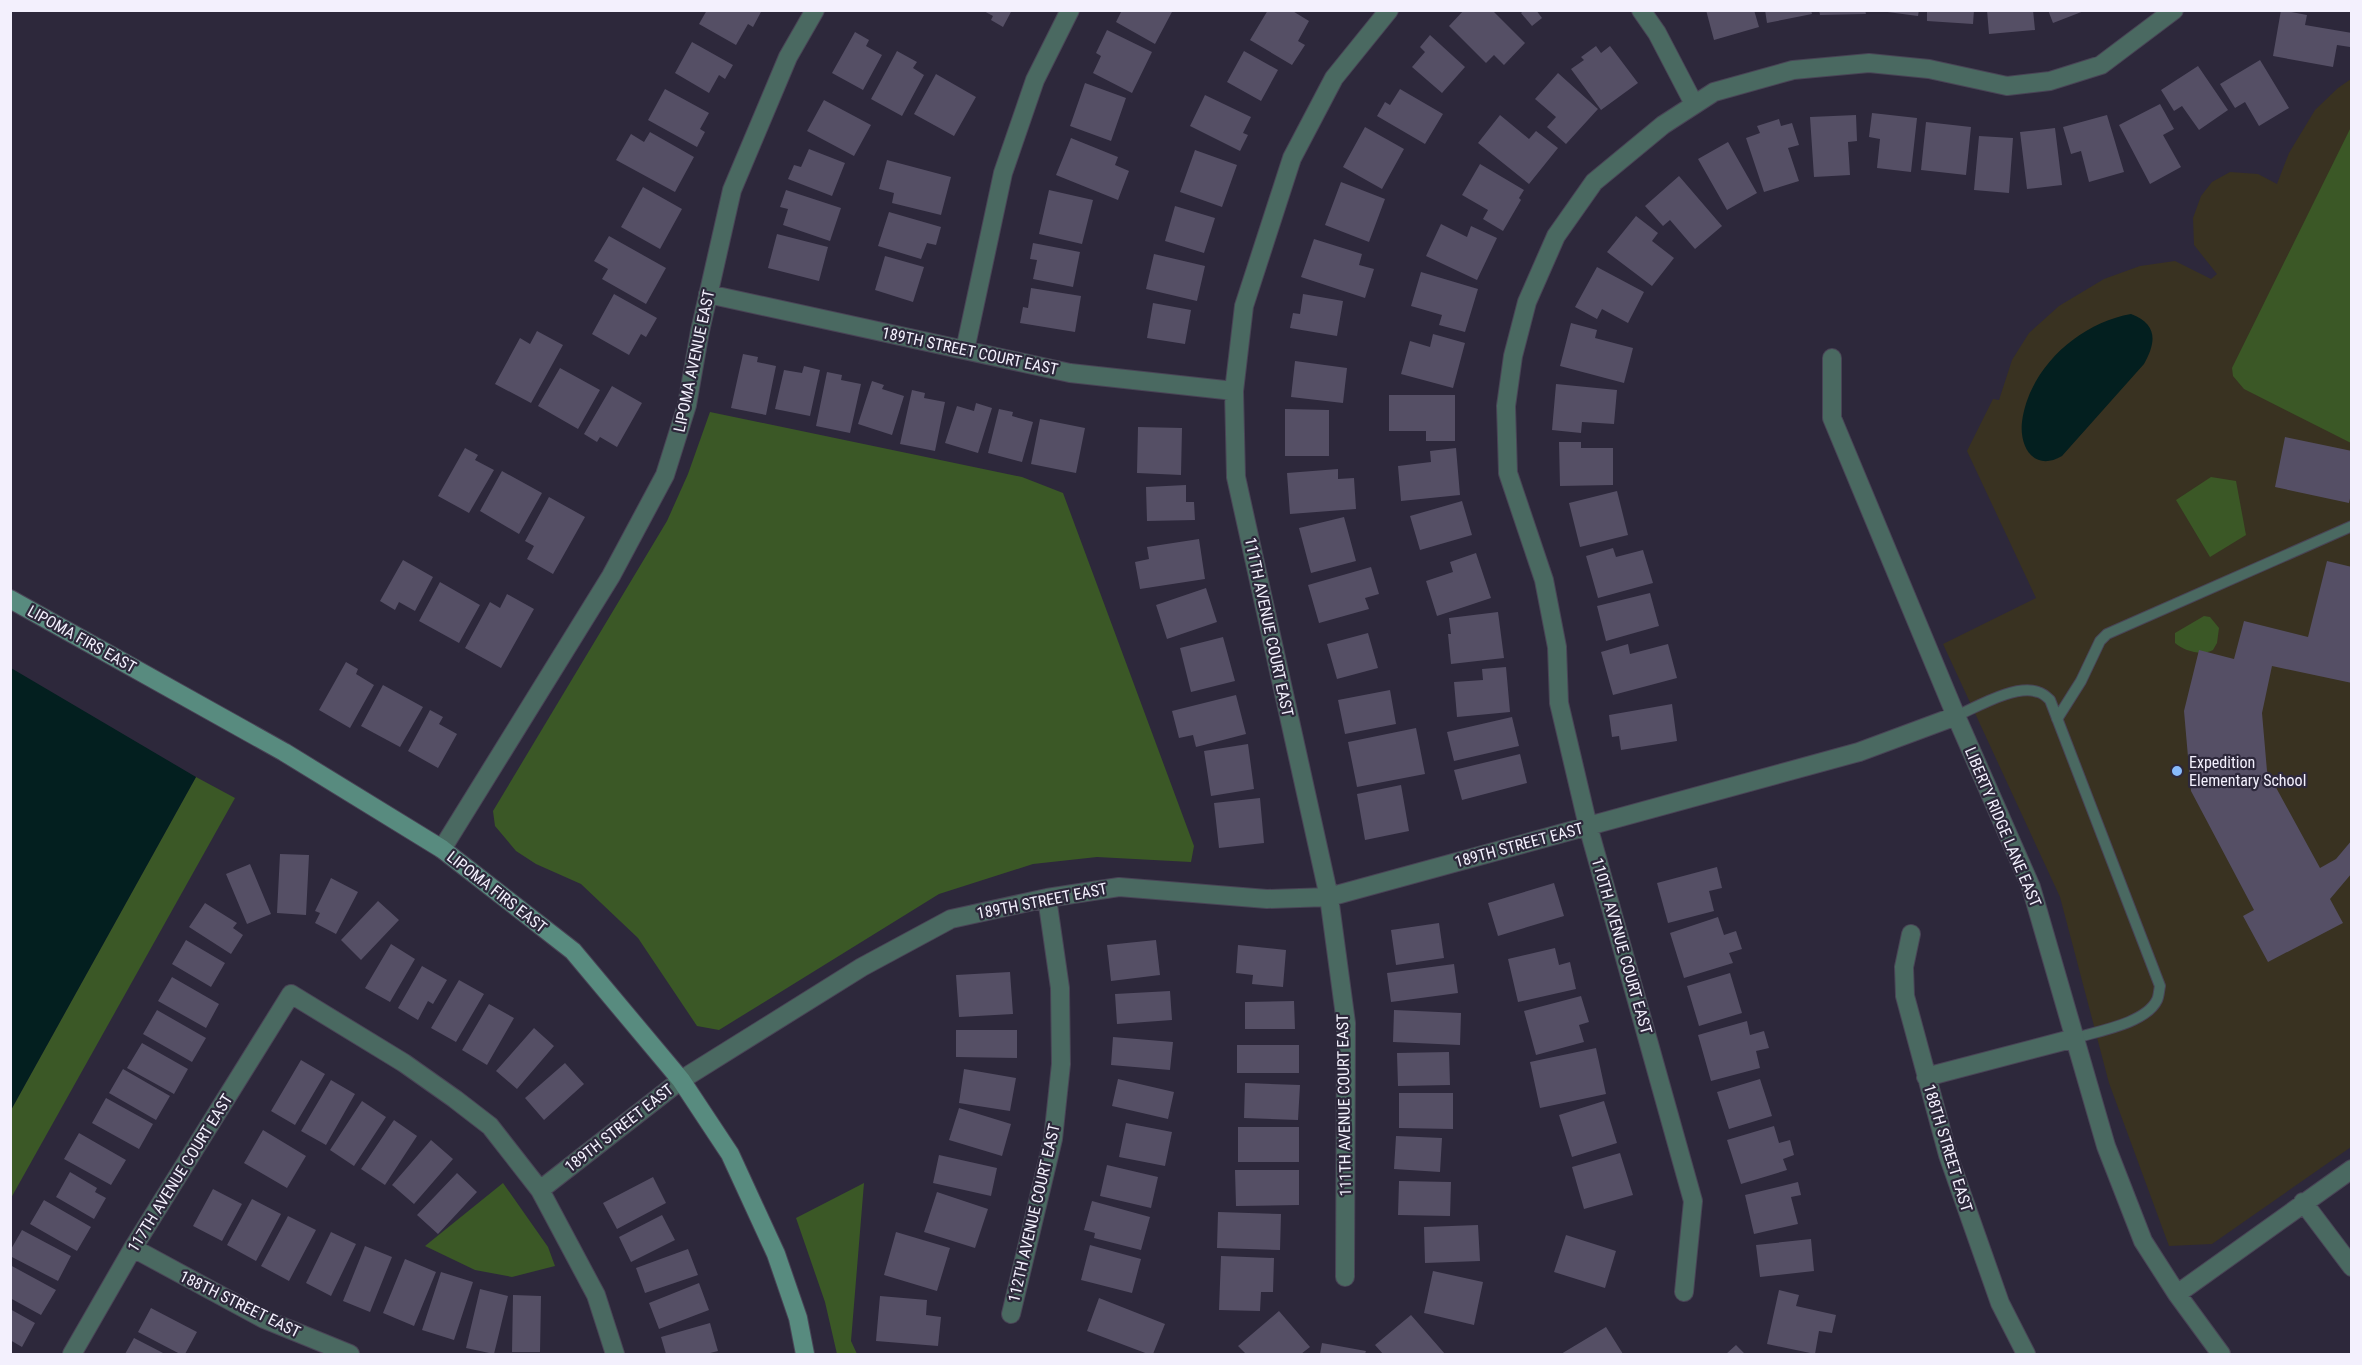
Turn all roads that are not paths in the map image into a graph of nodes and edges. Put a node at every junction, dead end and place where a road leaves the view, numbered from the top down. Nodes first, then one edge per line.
1 (815, 10) edge
2 (1070, 10) edge
3 (1389, 10) edge
4 (1641, 10) edge
5 (2174, 10) edge
6 (1695, 105) junction
7 (708, 294) junction
8 (965, 350) junction
9 (1832, 357) dead end
10 (1234, 391) junction
11 (2352, 526) edge
12 (10, 599) edge
13 (1956, 716) junction
14 (2057, 719) junction
15 (1588, 826) junction
16 (442, 849) junction
17 (1329, 897) junction
18 (1047, 898) junction
19 (1911, 933) dead end
20 (2075, 1038) junction
21 (1926, 1077) junction
22 (681, 1080) junction
23 (2352, 1169) edge
24 (540, 1190) junction
25 (2303, 1202) junction
26 (133, 1248) junction
27 (2352, 1267) edge
28 (1345, 1277) dead end
29 (1684, 1292) dead end
30 (2177, 1294) junction
31 (1011, 1314) dead end
32 (72, 1354) edge
33 (344, 1354) edge
34 (615, 1354) edge
35 (805, 1354) edge
36 (2026, 1354) edge
37 (2221, 1354) edge

1 - 7 street, LIPOMA AVENUE EAST
2 - 8 street
3 - 10 street, 111TH AVENUE COURT EAST
4 - 6 street
5 - 6 street, 110TH AVENUE COURT EAST
6 - 15 street, 110TH AVENUE COURT EAST
7 - 8 street, 189TH STREET COURT EAST
7 - 16 street, LIPOMA AVENUE EAST
8 - 10 street, 189TH STREET COURT EAST
9 - 13 street, LIBERTY RIDGE LANE EAST
10 - 17 street, 111TH AVENUE COURT EAST
11 - 14 lane
12 - 16 street, LIPOMA FIRS EAST
13 - 14 lane
13 - 15 street, 189TH STREET EAST
13 - 20 street, LIBERTY RIDGE LANE EAST
14 - 20 lane
15 - 17 street, 189TH STREET EAST
15 - 29 street, 110TH AVENUE COURT EAST
16 - 22 street, LIPOMA FIRS EAST
17 - 18 street, 189TH STREET EAST
17 - 28 street, 111TH AVENUE COURT EAST
18 - 22 street, 189TH STREET EAST
18 - 31 street, 112TH AVENUE COURT EAST
19 - 21 street, 188TH STREET EAST
20 - 21 street
20 - 30 street, LIBERTY RIDGE LANE EAST
21 - 36 street, 188TH STREET EAST
22 - 24 street, 189TH STREET EAST
22 - 35 street, LIPOMA FIRS EAST
23 - 25 street
24 - 26 street, 117TH AVENUE COURT EAST
24 - 34 street
25 - 27 street
25 - 30 street
26 - 32 street, 117TH AVENUE COURT EAST
26 - 33 street, 188TH STREET EAST
30 - 37 street, LIBERTY RIDGE LANE EAST

